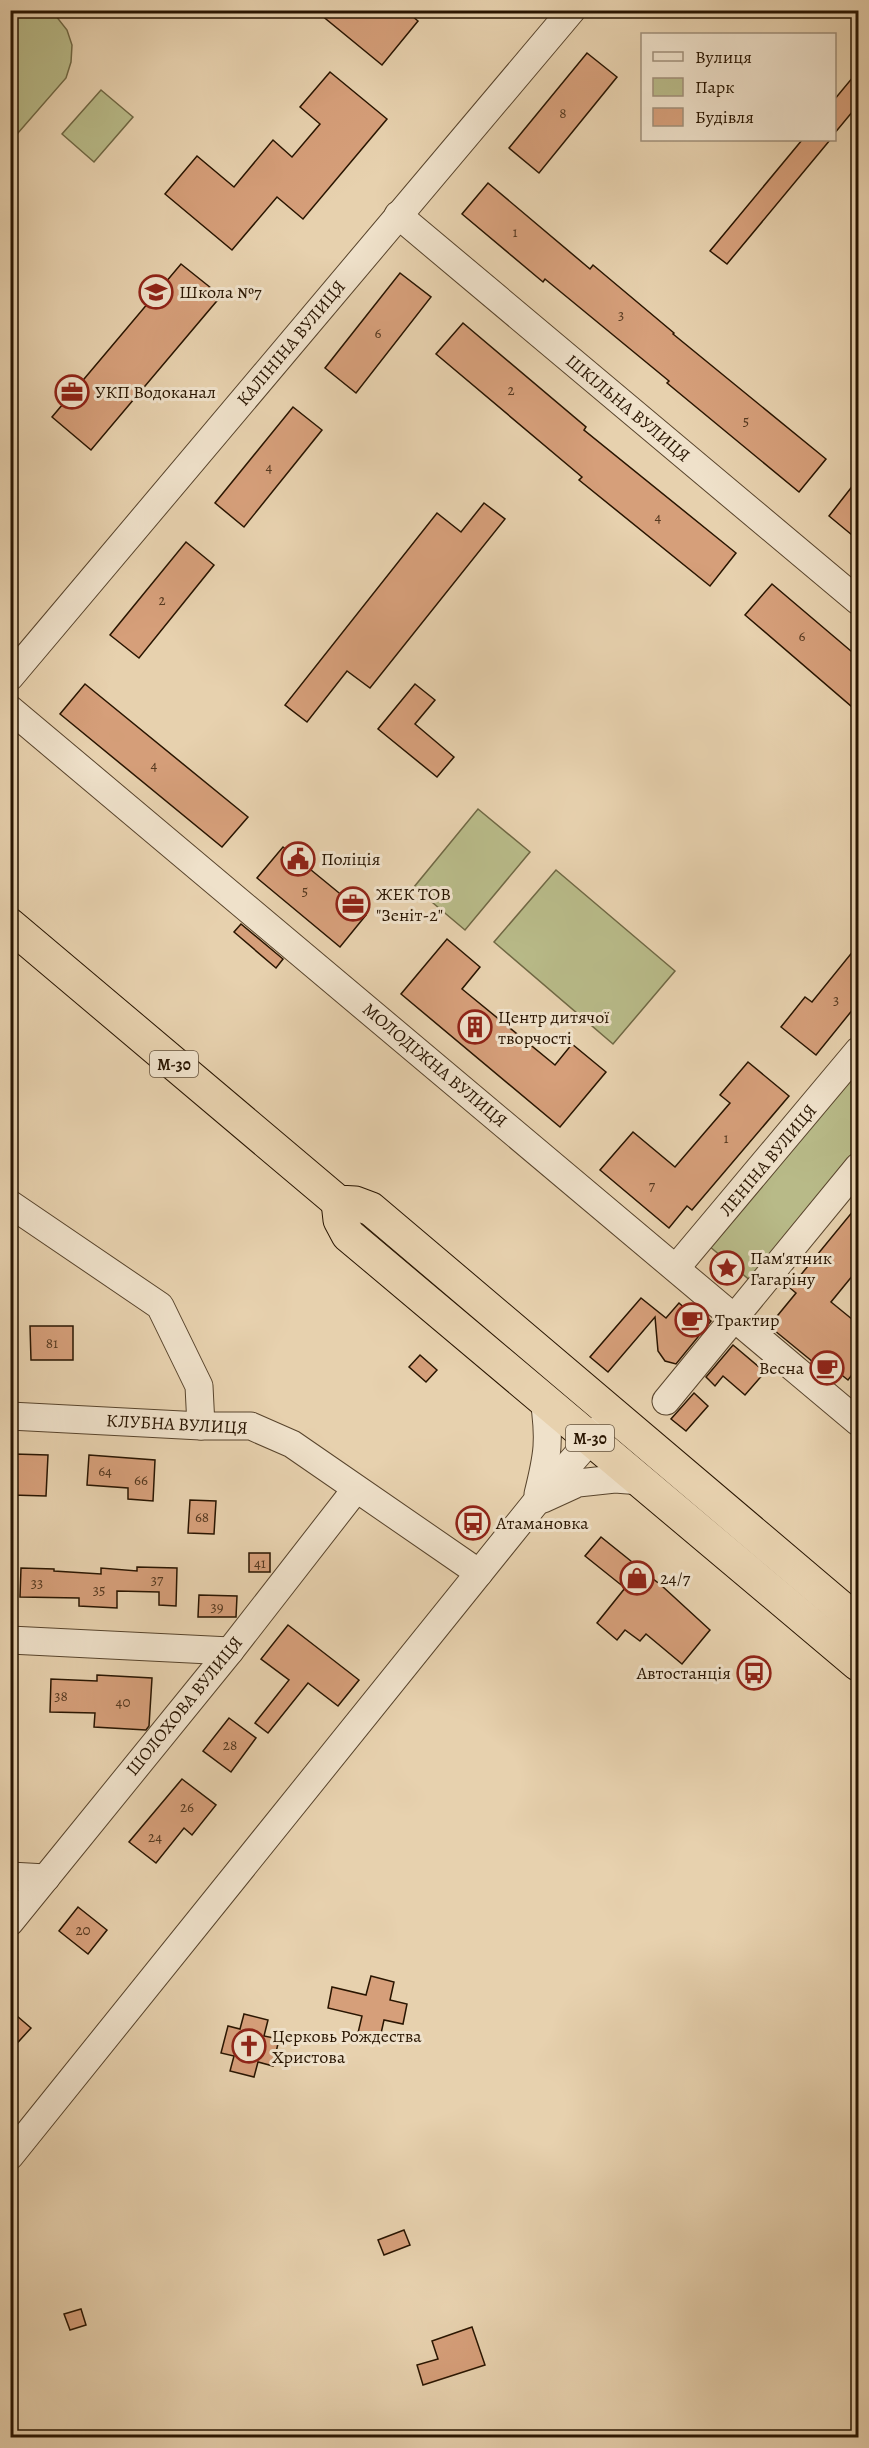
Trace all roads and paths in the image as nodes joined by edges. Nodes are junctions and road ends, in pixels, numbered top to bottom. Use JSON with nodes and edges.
{"nodes":[{"id":1,"x":572,"y":10,"type":"edge"},
{"id":2,"x":398,"y":215,"type":"junction"},
{"id":3,"x":858,"y":601,"type":"edge"},
{"id":4,"x":10,"y":677,"type":"edge"},
{"id":5,"x":10,"y":709,"type":"edge"},
{"id":6,"x":10,"y":926,"type":"edge"},
{"id":7,"x":858,"y":1051,"type":"edge"},
{"id":8,"x":858,"y":1167,"type":"edge"},
{"id":9,"x":338,"y":1202,"type":"junction"},
{"id":10,"x":10,"y":1204,"type":"edge"},
{"id":11,"x":676,"y":1268,"type":"junction"},
{"id":12,"x":735,"y":1318,"type":"junction"},
{"id":13,"x":572,"y":1379,"type":"junction"},
{"id":14,"x":666,"y":1401,"type":"dead end"},
{"id":15,"x":547,"y":1402,"type":"junction"},
{"id":16,"x":613,"y":1414,"type":"junction"},
{"id":17,"x":10,"y":1416,"type":"edge"},
{"id":18,"x":858,"y":1422,"type":"edge"},
{"id":19,"x":201,"y":1426,"type":"junction"},
{"id":20,"x":591,"y":1439,"type":"junction"},
{"id":21,"x":649,"y":1444,"type":"junction"},
{"id":22,"x":635,"y":1476,"type":"junction"},
{"id":23,"x":356,"y":1489,"type":"junction"},
{"id":24,"x":537,"y":1502,"type":"junction"},
{"id":25,"x":479,"y":1573,"type":"junction"},
{"id":26,"x":858,"y":1622,"type":"edge"},
{"id":27,"x":10,"y":1640,"type":"edge"},
{"id":28,"x":230,"y":1651,"type":"junction"},
{"id":29,"x":858,"y":1664,"type":"edge"},
{"id":30,"x":10,"y":1876,"type":"edge"},
{"id":31,"x":46,"y":1878,"type":"junction"},
{"id":32,"x":10,"y":1922,"type":"edge"},
{"id":33,"x":10,"y":2156,"type":"edge"}],
"edges":[{"from":1,"to":2,"type":"street","name":"КАЛІНІНА ВУЛИЦЯ"},
{"from":2,"to":3,"type":"street","name":"ШКІЛЬНА ВУЛИЦЯ"},
{"from":2,"to":4,"type":"street","name":"КАЛІНІНА ВУЛИЦЯ"},
{"from":5,"to":11,"type":"street","name":"МОЛОДІЖНА ВУЛИЦЯ"},
{"from":6,"to":9,"type":"highway","number":"М-30"},
{"from":7,"to":11,"type":"street","name":"ЛЕНІНА ВУЛИЦЯ"},
{"from":8,"to":12,"type":"street"},
{"from":9,"to":13,"type":"highway","number":"М-30"},
{"from":9,"to":15,"type":"highway","number":"М-30"},
{"from":10,"to":19,"type":"street"},
{"from":11,"to":12,"type":"street","name":"МОЛОДІЖНА ВУЛИЦЯ"},
{"from":12,"to":14,"type":"street"},
{"from":12,"to":18,"type":"street","name":"МОЛОДІЖНА ВУЛИЦЯ"},
{"from":13,"to":15,"type":"street"},
{"from":13,"to":16,"type":"highway","number":"М-30"},
{"from":15,"to":20,"type":"highway","number":"М-30"},
{"from":15,"to":24,"type":"street"},
{"from":16,"to":20,"type":"street"},
{"from":16,"to":21,"type":"highway","number":"М-30"},
{"from":17,"to":19,"type":"street","name":"КЛУБНА ВУЛИЦЯ"},
{"from":19,"to":23,"type":"street","name":"КЛУБНА ВУЛИЦЯ"},
{"from":20,"to":22,"type":"highway","number":"М-30"},
{"from":20,"to":24,"type":"street"},
{"from":21,"to":22,"type":"street"},
{"from":21,"to":26,"type":"highway","number":"М-30"},
{"from":22,"to":24,"type":"street"},
{"from":22,"to":29,"type":"highway","number":"М-30"},
{"from":23,"to":25,"type":"street","name":"КЛУБНА ВУЛИЦЯ"},
{"from":23,"to":28,"type":"street","name":"ШОЛОХОВА ВУЛИЦЯ"},
{"from":24,"to":25,"type":"street"},
{"from":25,"to":33,"type":"street"},
{"from":27,"to":28,"type":"street"},
{"from":28,"to":31,"type":"street","name":"ШОЛОХОВА ВУЛИЦЯ"},
{"from":30,"to":31,"type":"street"},
{"from":31,"to":32,"type":"street","name":"ШОЛОХОВА ВУЛИЦЯ"}]}
